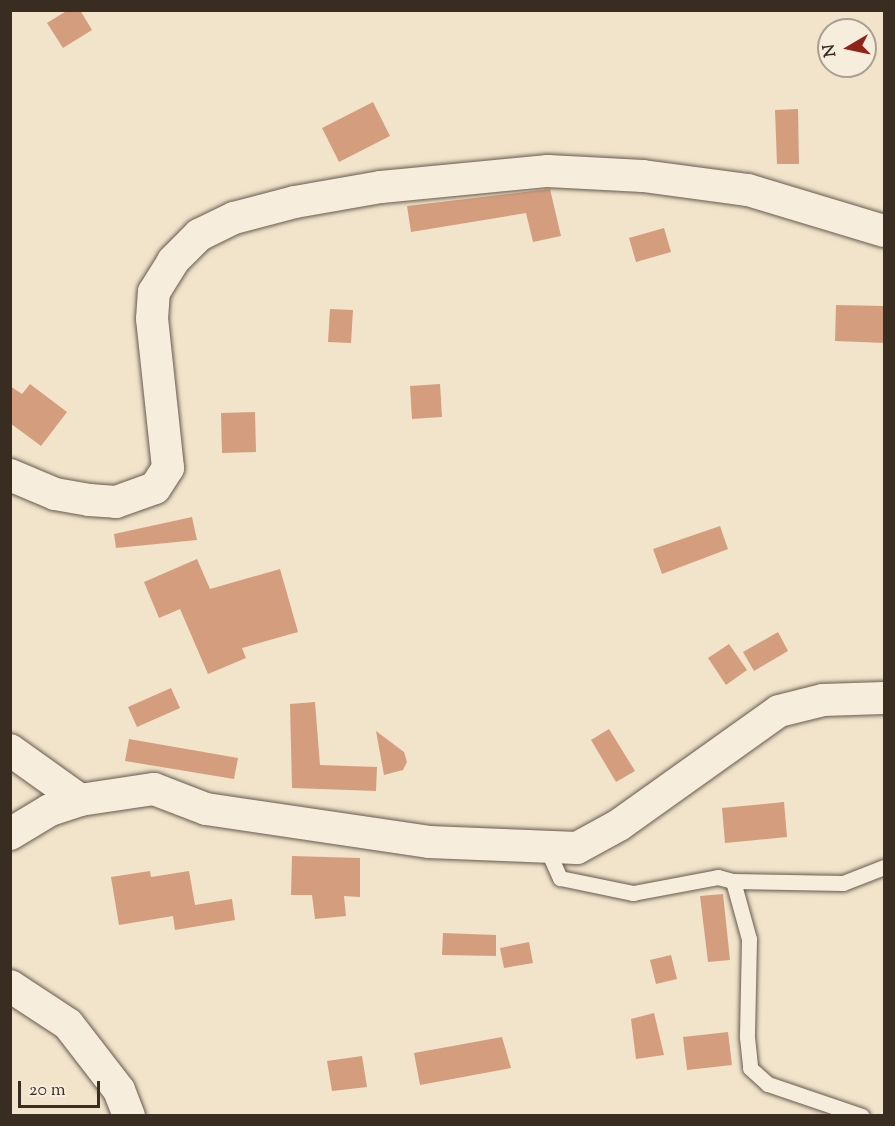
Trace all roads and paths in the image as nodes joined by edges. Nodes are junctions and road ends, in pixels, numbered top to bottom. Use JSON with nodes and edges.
{"nodes":[{"id":1,"x":885,"y":231,"type":"edge"},
{"id":2,"x":10,"y":475,"type":"edge"},
{"id":3,"x":885,"y":698,"type":"edge"},
{"id":4,"x":10,"y":750,"type":"edge"},
{"id":5,"x":80,"y":800,"type":"junction"},
{"id":6,"x":10,"y":834,"type":"edge"},
{"id":7,"x":548,"y":849,"type":"junction"},
{"id":8,"x":885,"y":867,"type":"edge"},
{"id":9,"x":733,"y":881,"type":"junction"},
{"id":10,"x":10,"y":986,"type":"edge"},
{"id":11,"x":129,"y":1116,"type":"edge"},
{"id":12,"x":862,"y":1116,"type":"edge"}],
"edges":[{"from":1,"to":2,"type":"street"},
{"from":3,"to":7,"type":"street"},
{"from":4,"to":5,"type":"street"},
{"from":5,"to":6,"type":"street"},
{"from":5,"to":7,"type":"street"},
{"from":7,"to":9,"type":"lane"},
{"from":8,"to":9,"type":"lane"},
{"from":9,"to":12,"type":"lane"},
{"from":10,"to":11,"type":"street"}]}
